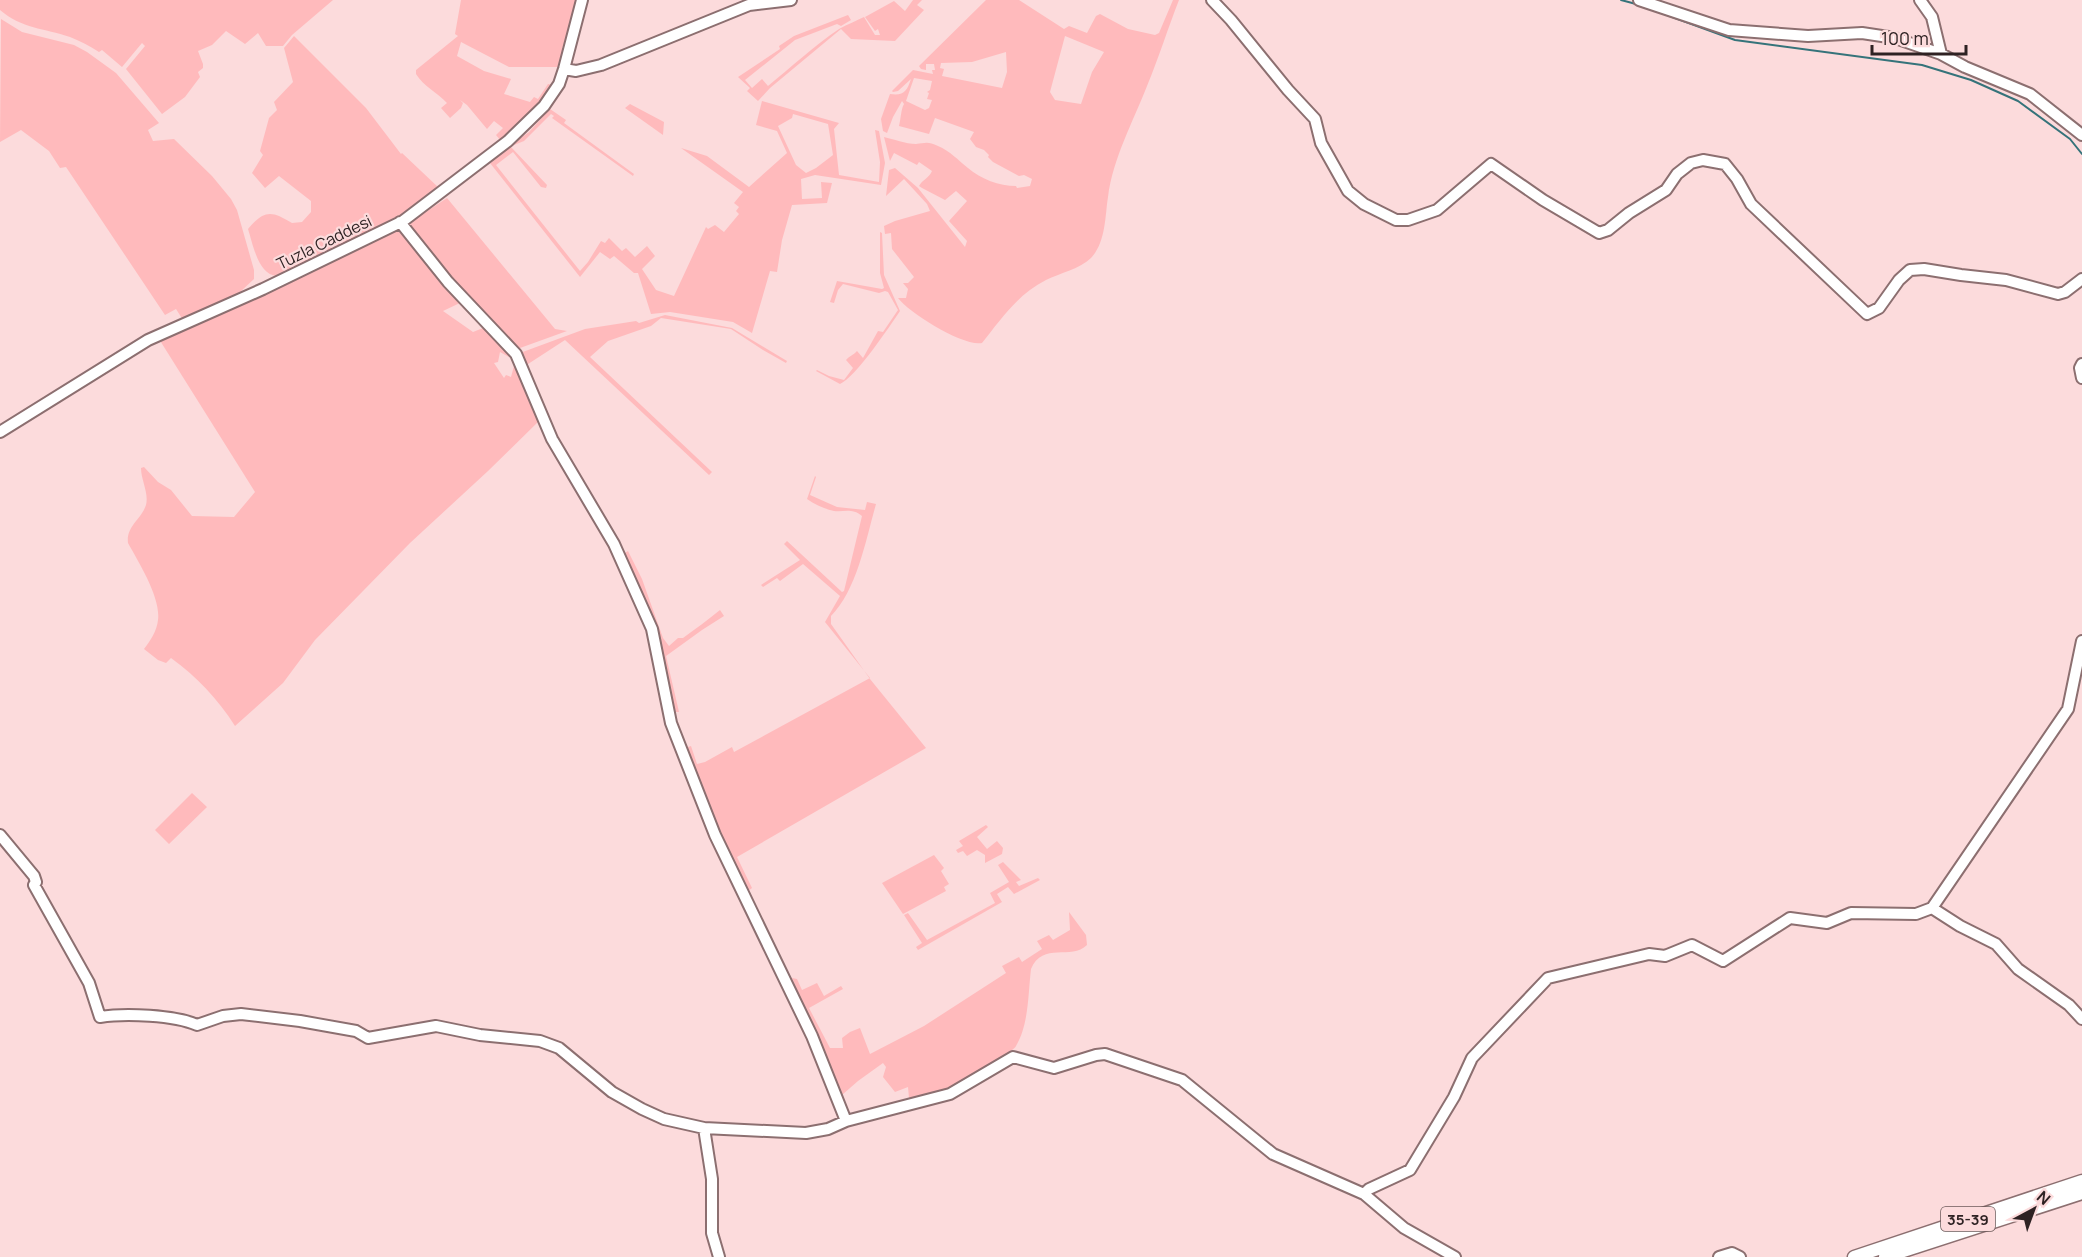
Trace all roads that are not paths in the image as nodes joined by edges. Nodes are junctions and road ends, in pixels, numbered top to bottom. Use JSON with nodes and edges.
{"nodes":[{"id":1,"x":582,"y":0,"type":"edge"},
{"id":2,"x":791,"y":0,"type":"edge"},
{"id":3,"x":1212,"y":0,"type":"edge"},
{"id":4,"x":1639,"y":0,"type":"edge"},
{"id":5,"x":1920,"y":0,"type":"edge"},
{"id":6,"x":1941,"y":54,"type":"junction"},
{"id":7,"x":564,"y":69,"type":"junction"},
{"id":8,"x":2082,"y":135,"type":"edge"},
{"id":9,"x":400,"y":222,"type":"junction"},
{"id":10,"x":2082,"y":279,"type":"edge"},
{"id":11,"x":2082,"y":364,"type":"edge"},
{"id":12,"x":2082,"y":378,"type":"edge"},
{"id":13,"x":0,"y":432,"type":"edge"},
{"id":14,"x":2082,"y":641,"type":"edge"},
{"id":15,"x":0,"y":835,"type":"edge"},
{"id":16,"x":1932,"y":909,"type":"junction"},
{"id":17,"x":2082,"y":1019,"type":"edge"},
{"id":18,"x":846,"y":1121,"type":"junction"},
{"id":19,"x":704,"y":1128,"type":"junction"},
{"id":20,"x":2082,"y":1181,"type":"edge"},
{"id":21,"x":2082,"y":1193,"type":"edge"},
{"id":22,"x":1364,"y":1194,"type":"junction"},
{"id":23,"x":718,"y":1257,"type":"edge"},
{"id":24,"x":1455,"y":1257,"type":"edge"},
{"id":25,"x":1719,"y":1257,"type":"edge"},
{"id":26,"x":1740,"y":1257,"type":"edge"},
{"id":27,"x":1854,"y":1257,"type":"edge"},
{"id":28,"x":1885,"y":1257,"type":"edge"}],
"edges":[{"from":1,"to":7,"type":"street","name":"Tuzla Caddesi"},
{"from":2,"to":7,"type":"street"},
{"from":3,"to":10,"type":"street"},
{"from":4,"to":6,"type":"street"},
{"from":5,"to":6,"type":"street"},
{"from":6,"to":8,"type":"street"},
{"from":7,"to":9,"type":"street","name":"Tuzla Caddesi"},
{"from":9,"to":13,"type":"street","name":"Tuzla Caddesi"},
{"from":9,"to":18,"type":"street"},
{"from":11,"to":12,"type":"street"},
{"from":14,"to":16,"type":"street"},
{"from":15,"to":19,"type":"street"},
{"from":16,"to":17,"type":"street"},
{"from":16,"to":22,"type":"street"},
{"from":18,"to":19,"type":"street"},
{"from":18,"to":22,"type":"street"},
{"from":19,"to":23,"type":"street"},
{"from":20,"to":27,"type":"main road","number":"35-39"},
{"from":21,"to":28,"type":"main road","number":"35-39"},
{"from":22,"to":24,"type":"street"},
{"from":25,"to":26,"type":"street"}]}
